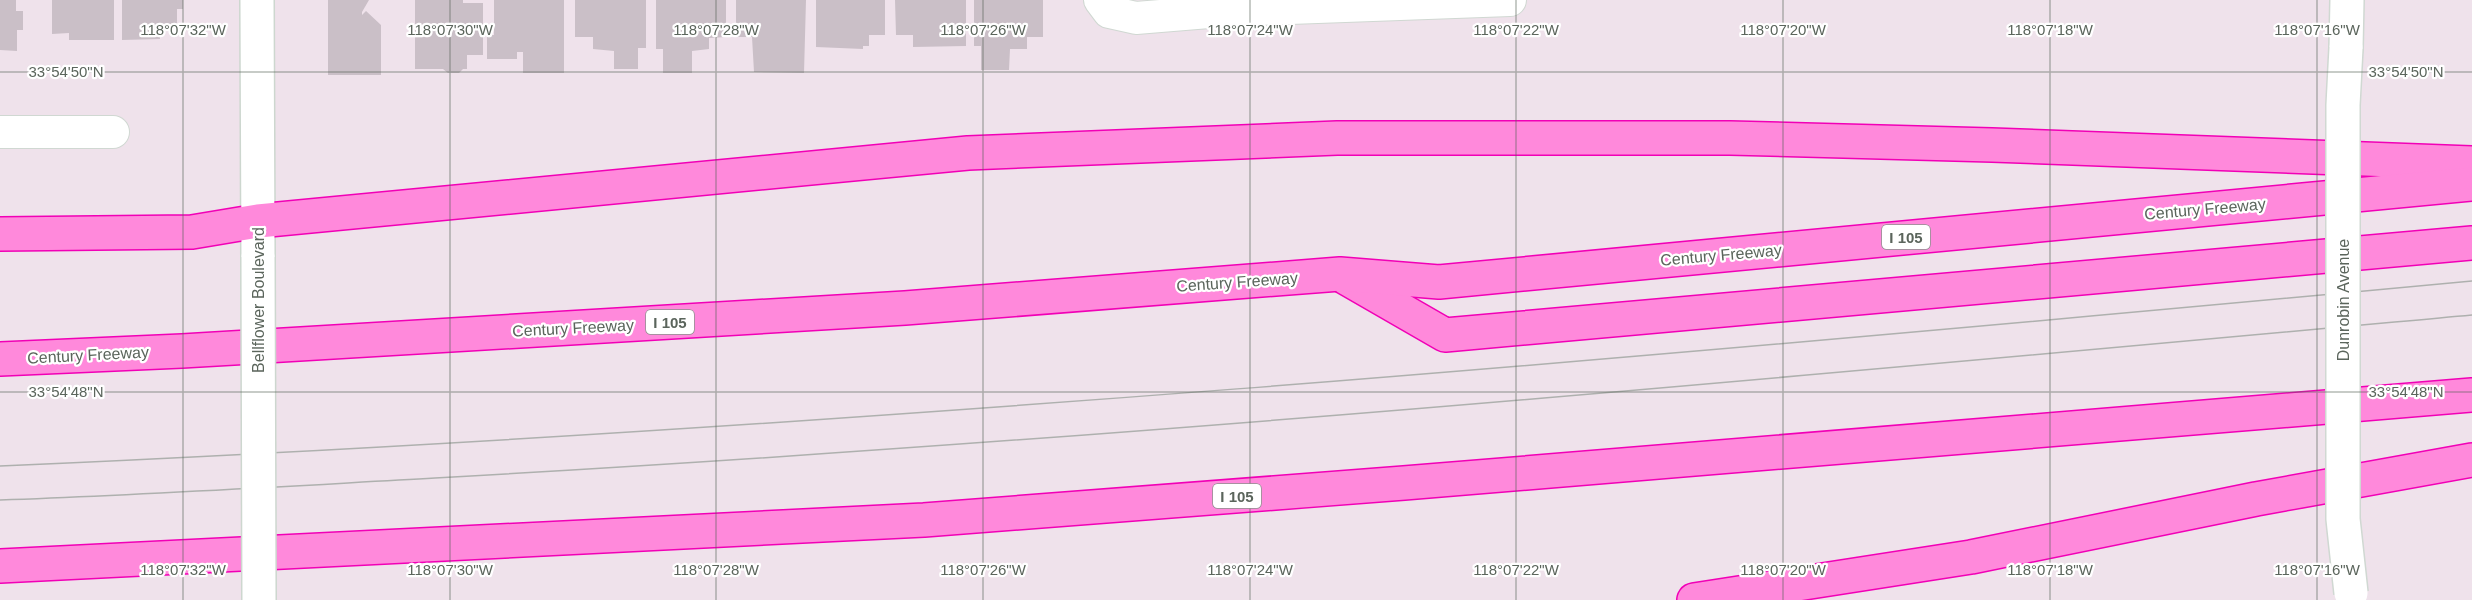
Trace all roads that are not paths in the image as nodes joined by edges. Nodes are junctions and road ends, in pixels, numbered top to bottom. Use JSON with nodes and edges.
{"nodes":[{"id":1,"x":256,"y":0,"type":"edge"},
{"id":2,"x":1510,"y":0,"type":"edge"},
{"id":3,"x":2347,"y":0,"type":"edge"},
{"id":4,"x":1105,"y":6,"type":"edge"},
{"id":5,"x":0,"y":132,"type":"edge"},
{"id":6,"x":112,"y":132,"type":"dead end"},
{"id":7,"x":2472,"y":163,"type":"edge"},
{"id":8,"x":2472,"y":184,"type":"edge"},
{"id":9,"x":258,"y":221,"type":"junction"},
{"id":10,"x":0,"y":234,"type":"edge"},
{"id":11,"x":2472,"y":243,"type":"edge"},
{"id":12,"x":1340,"y":274,"type":"junction"},
{"id":13,"x":0,"y":360,"type":"edge"},
{"id":14,"x":2472,"y":395,"type":"edge"},
{"id":15,"x":2472,"y":460,"type":"edge"},
{"id":16,"x":0,"y":566,"type":"edge"},
{"id":17,"x":2351,"y":597,"type":"edge"},
{"id":18,"x":259,"y":600,"type":"edge"},
{"id":19,"x":1694,"y":600,"type":"edge"}],
"edges":[{"from":1,"to":9,"type":"main road","name":"Bellflower Boulevard"},
{"from":2,"to":4,"type":"street"},
{"from":3,"to":17,"type":"main road","name":"Dunrobin Avenue","bridge":true},
{"from":5,"to":6,"type":"street"},
{"from":7,"to":9,"type":"highway"},
{"from":8,"to":12,"type":"highway","name":"Century Freeway","number":"I 105"},
{"from":9,"to":10,"type":"highway"},
{"from":9,"to":18,"type":"main road","name":"Bellflower Boulevard","bridge":true},
{"from":11,"to":12,"type":"highway"},
{"from":12,"to":13,"type":"highway","name":"Century Freeway","number":"I 105"},
{"from":14,"to":16,"type":"highway","number":"I 105"},
{"from":15,"to":19,"type":"highway"}]}
